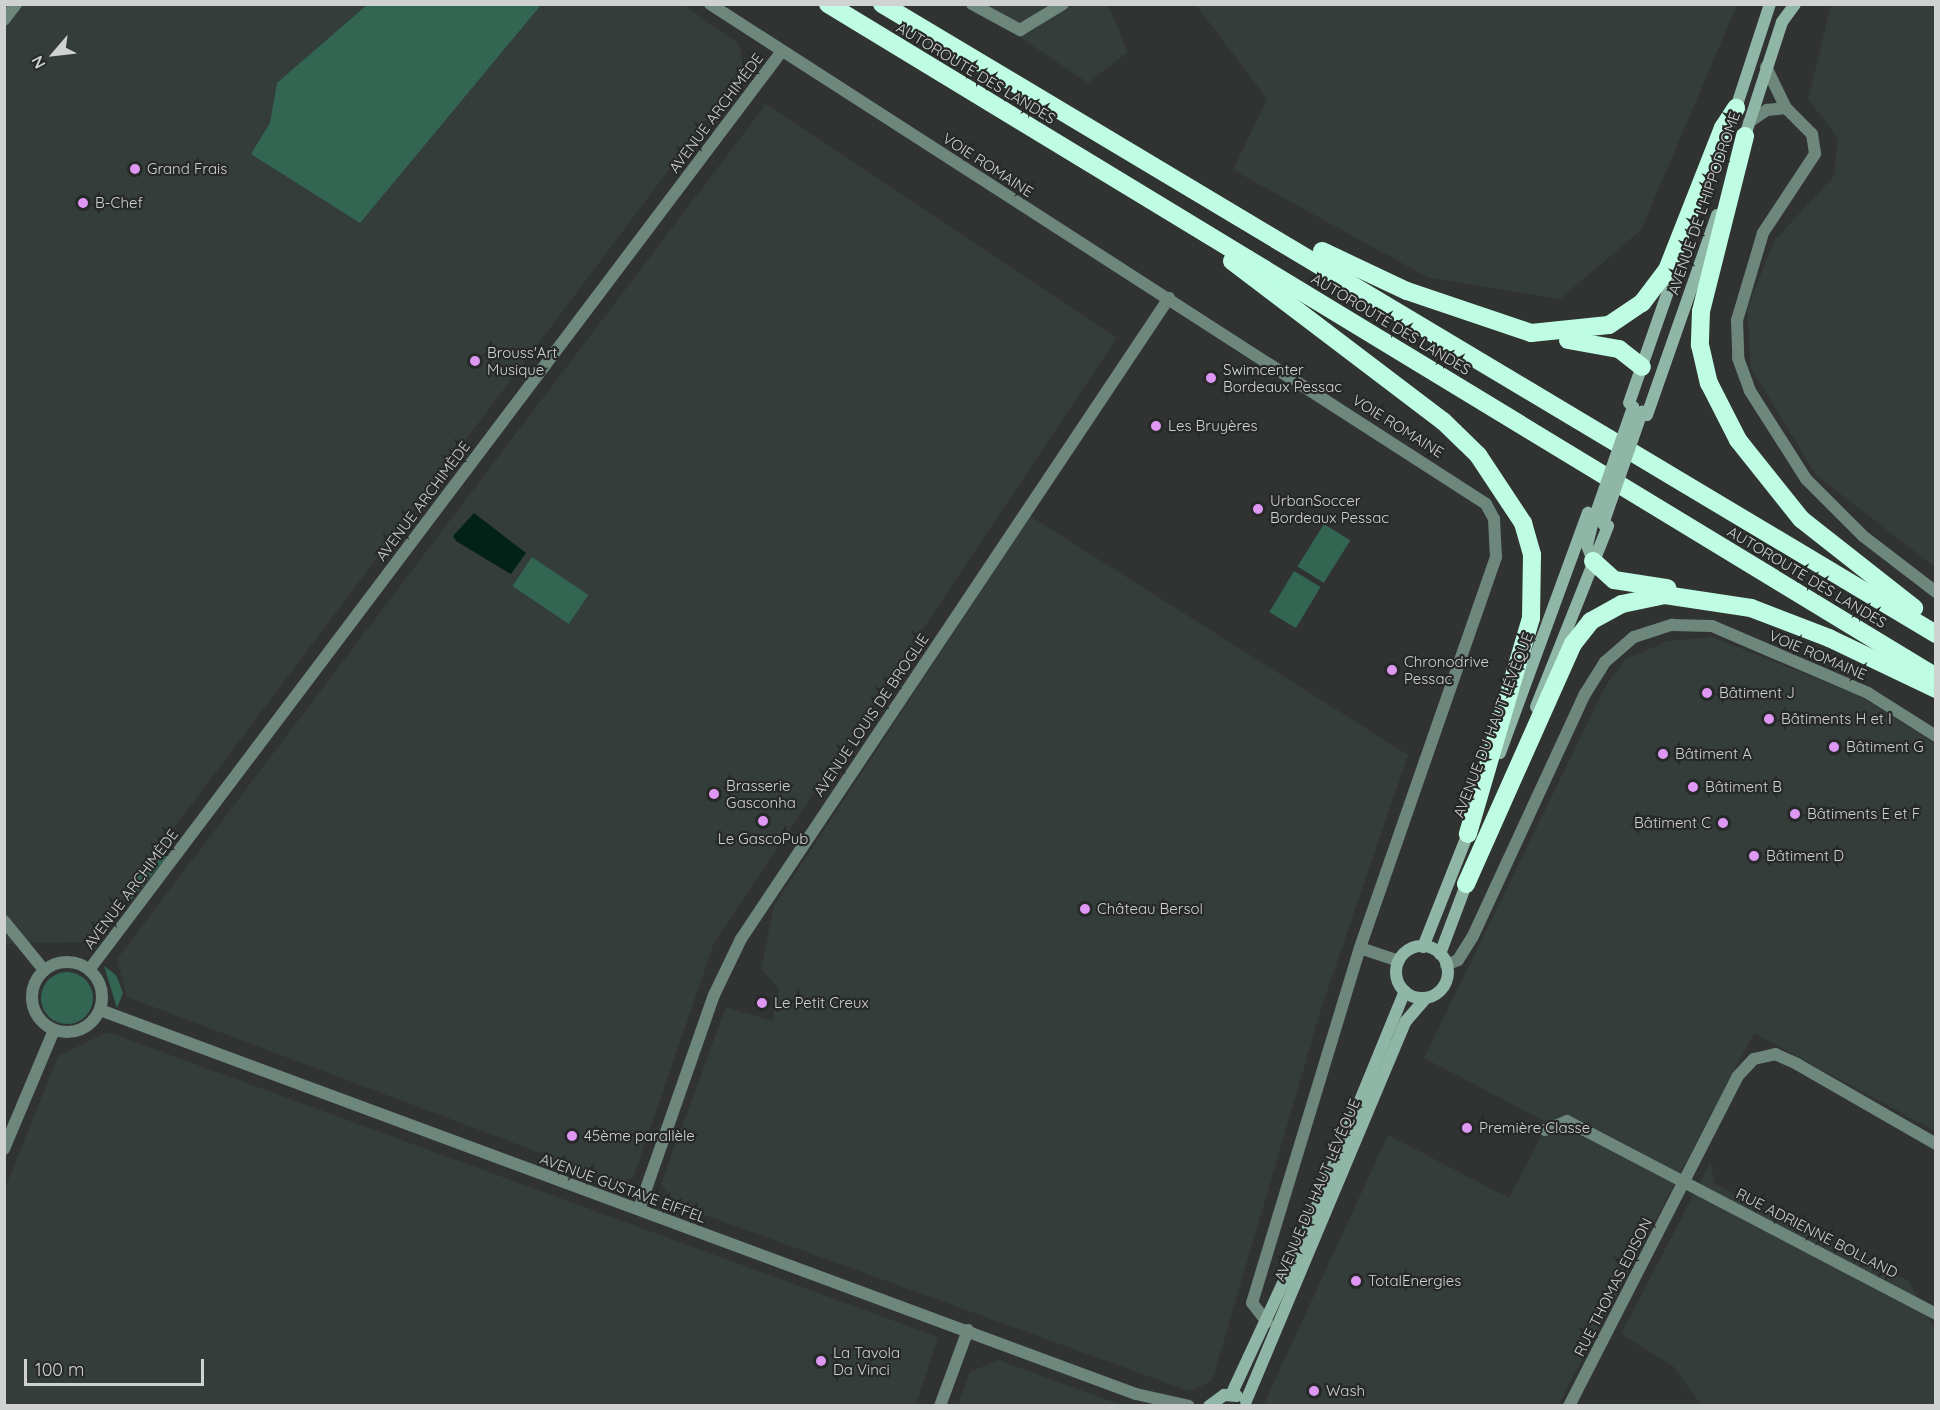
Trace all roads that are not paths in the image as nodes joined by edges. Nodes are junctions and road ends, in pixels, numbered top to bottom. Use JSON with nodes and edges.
{"nodes":[{"id":1,"x":16,"y":4,"type":"edge"},
{"id":2,"x":710,"y":4,"type":"edge"},
{"id":3,"x":828,"y":4,"type":"edge"},
{"id":4,"x":882,"y":4,"type":"edge"},
{"id":5,"x":972,"y":4,"type":"edge"},
{"id":6,"x":1063,"y":4,"type":"edge"},
{"id":7,"x":1770,"y":4,"type":"edge"},
{"id":8,"x":1795,"y":4,"type":"edge"},
{"id":9,"x":4,"y":20,"type":"edge"},
{"id":10,"x":782,"y":51,"type":"junction"},
{"id":11,"x":1766,"y":67,"type":"junction"},
{"id":12,"x":1736,"y":108,"type":"junction"},
{"id":13,"x":1786,"y":108,"type":"junction"},
{"id":14,"x":1747,"y":129,"type":"junction"},
{"id":15,"x":1141,"y":194,"type":"junction"},
{"id":16,"x":1226,"y":206,"type":"junction"},
{"id":17,"x":1169,"y":298,"type":"junction"},
{"id":18,"x":1532,"y":333,"type":"junction"},
{"id":19,"x":1641,"y":372,"type":"junction"},
{"id":20,"x":1638,"y":409,"type":"junction"},
{"id":21,"x":1598,"y":520,"type":"junction"},
{"id":22,"x":1596,"y":556,"type":"junction"},
{"id":23,"x":1935,"y":592,"type":"edge"},
{"id":24,"x":1742,"y":605,"type":"junction"},
{"id":25,"x":1935,"y":623,"type":"edge"},
{"id":26,"x":1935,"y":634,"type":"edge"},
{"id":27,"x":1935,"y":677,"type":"edge"},
{"id":28,"x":1935,"y":689,"type":"edge"},
{"id":29,"x":1935,"y":736,"type":"edge"},
{"id":30,"x":1468,"y":834,"type":"junction"},
{"id":31,"x":1466,"y":884,"type":"junction"},
{"id":32,"x":4,"y":921,"type":"edge"},
{"id":33,"x":1423,"y":947,"type":"junction"},
{"id":34,"x":1360,"y":948,"type":"junction"},
{"id":35,"x":1443,"y":959,"type":"junction"},
{"id":36,"x":1399,"y":961,"type":"junction"},
{"id":37,"x":44,"y":970,"type":"junction"},
{"id":38,"x":89,"y":970,"type":"junction"},
{"id":39,"x":1405,"y":991,"type":"junction"},
{"id":40,"x":1426,"y":998,"type":"junction"},
{"id":41,"x":100,"y":1010,"type":"junction"},
{"id":42,"x":54,"y":1030,"type":"junction"},
{"id":43,"x":1545,"y":1130,"type":"dead end"},
{"id":44,"x":1935,"y":1143,"type":"edge"},
{"id":45,"x":4,"y":1149,"type":"edge"},
{"id":46,"x":1684,"y":1182,"type":"junction"},
{"id":47,"x":639,"y":1209,"type":"junction"},
{"id":48,"x":1935,"y":1314,"type":"edge"},
{"id":49,"x":1267,"y":1322,"type":"junction"},
{"id":50,"x":968,"y":1330,"type":"junction"},
{"id":51,"x":1136,"y":1394,"type":"junction"},
{"id":52,"x":1231,"y":1395,"type":"junction"},
{"id":53,"x":1248,"y":1403,"type":"edge"},
{"id":54,"x":939,"y":1406,"type":"edge"},
{"id":55,"x":1154,"y":1406,"type":"edge"},
{"id":56,"x":1189,"y":1406,"type":"edge"},
{"id":57,"x":1209,"y":1406,"type":"edge"},
{"id":58,"x":1569,"y":1406,"type":"edge"}],
"edges":[{"from":1,"to":9,"type":"street"},
{"from":2,"to":10,"type":"street","name":"VOIE ROMAINE"},
{"from":3,"to":15,"type":"highway","name":"AUTOROUTE DES LANDES"},
{"from":4,"to":16,"type":"highway","name":"AUTOROUTE DES LANDES"},
{"from":5,"to":6,"type":"street"},
{"from":7,"to":12,"type":"main road","name":"AVENUE DE L'HIPPODROME"},
{"from":8,"to":11,"type":"main road","name":"AVENUE DE L'HIPPODROME"},
{"from":10,"to":17,"type":"street","name":"VOIE ROMAINE"},
{"from":10,"to":38,"type":"street","name":"AVENUE ARCHIMÈDE"},
{"from":11,"to":13,"type":"street"},
{"from":11,"to":14,"type":"main road","name":"AVENUE DE L'HIPPODROME"},
{"from":12,"to":18,"type":"highway"},
{"from":12,"to":19,"type":"main road","name":"AVENUE DE L'HIPPODROME"},
{"from":13,"to":14,"type":"street"},
{"from":13,"to":23,"type":"street"},
{"from":14,"to":20,"type":"main road","name":"AVENUE DE L'HIPPODROME"},
{"from":14,"to":25,"type":"highway"},
{"from":15,"to":27,"type":"highway","name":"AUTOROUTE DES LANDES"},
{"from":15,"to":30,"type":"highway"},
{"from":16,"to":18,"type":"highway"},
{"from":16,"to":26,"type":"highway","name":"AUTOROUTE DES LANDES"},
{"from":17,"to":34,"type":"street","name":"VOIE ROMAINE"},
{"from":17,"to":47,"type":"street","name":"AVENUE LOUIS DE BROGLIE"},
{"from":18,"to":19,"type":"highway"},
{"from":19,"to":20,"type":"main road","name":"AVENUE DE L'HIPPODROME"},
{"from":20,"to":21,"type":"main road"},
{"from":20,"to":21,"type":"main road"},
{"from":21,"to":22,"type":"main road"},
{"from":21,"to":30,"type":"main road","name":"AVENUE DU HAUT LÉVÈQUE"},
{"from":22,"to":24,"type":"highway"},
{"from":22,"to":31,"type":"main road"},
{"from":24,"to":28,"type":"highway"},
{"from":24,"to":31,"type":"highway"},
{"from":29,"to":35,"type":"street","name":"VOIE ROMAINE"},
{"from":30,"to":33,"type":"main road","name":"AVENUE DU HAUT LÉVÈQUE"},
{"from":31,"to":35,"type":"main road"},
{"from":32,"to":37,"type":"street"},
{"from":33,"to":35,"type":"main road"},
{"from":33,"to":36,"type":"main road"},
{"from":34,"to":36,"type":"street"},
{"from":34,"to":49,"type":"street","name":"VOIE ROMAINE"},
{"from":35,"to":40,"type":"main road"},
{"from":36,"to":39,"type":"main road"},
{"from":37,"to":38,"type":"street"},
{"from":37,"to":42,"type":"street"},
{"from":38,"to":41,"type":"street"},
{"from":39,"to":40,"type":"main road"},
{"from":39,"to":49,"type":"main road","name":"AVENUE DU HAUT LÉVÈQUE"},
{"from":40,"to":53,"type":"main road","name":"AVENUE DU HAUT LÉVÈQUE"},
{"from":41,"to":42,"type":"street"},
{"from":41,"to":47,"type":"street","name":"AVENUE GUSTAVE EIFFEL"},
{"from":42,"to":45,"type":"street"},
{"from":43,"to":46,"type":"street"},
{"from":44,"to":46,"type":"street","name":"RUE THOMAS EDISON"},
{"from":46,"to":48,"type":"street","name":"RUE ADRIENNE BOLLAND"},
{"from":46,"to":58,"type":"street","name":"RUE THOMAS EDISON"},
{"from":47,"to":50,"type":"street","name":"AVENUE GUSTAVE EIFFEL"},
{"from":49,"to":52,"type":"main road","name":"AVENUE DU HAUT LÉVÈQUE"},
{"from":50,"to":51,"type":"street","name":"AVENUE GUSTAVE EIFFEL"},
{"from":50,"to":54,"type":"street"},
{"from":51,"to":55,"type":"street","name":"AVENUE GUSTAVE EIFFEL"},
{"from":51,"to":56,"type":"street","name":"AVENUE GUSTAVE EIFFEL"},
{"from":52,"to":53,"type":"main road"},
{"from":52,"to":57,"type":"main road"}]}
